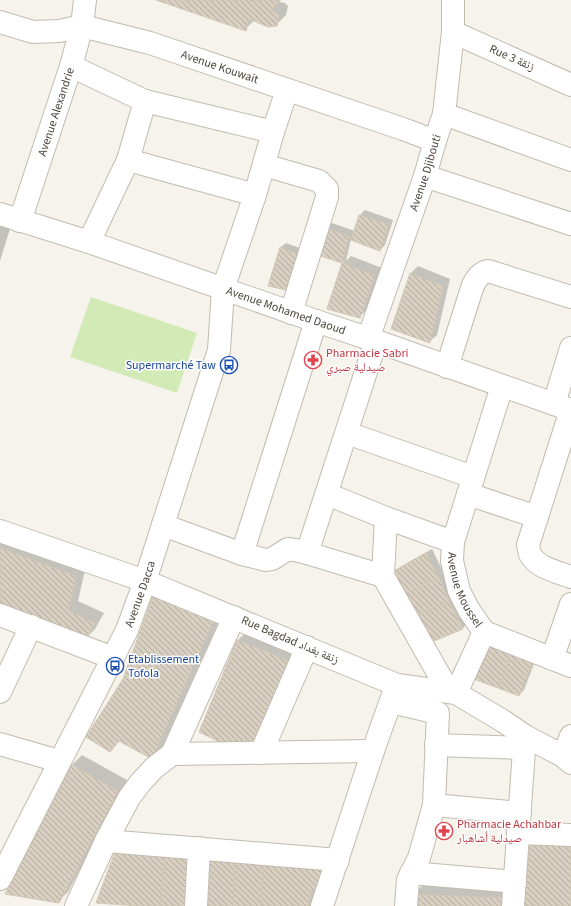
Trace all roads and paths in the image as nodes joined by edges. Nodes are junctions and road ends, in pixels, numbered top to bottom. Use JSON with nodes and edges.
{"nodes":[{"id":1,"x":85,"y":0,"type":"edge"},
{"id":2,"x":453,"y":0,"type":"edge"},
{"id":3,"x":0,"y":22,"type":"edge"},
{"id":4,"x":82,"y":26,"type":"junction"},
{"id":5,"x":453,"y":32,"type":"junction"},
{"id":6,"x":71,"y":66,"type":"junction"},
{"id":7,"x":571,"y":85,"type":"edge"},
{"id":8,"x":287,"y":90,"type":"junction"},
{"id":9,"x":146,"y":100,"type":"junction"},
{"id":10,"x":444,"y":114,"type":"junction"},
{"id":11,"x":273,"y":132,"type":"junction"},
{"id":12,"x":435,"y":142,"type":"junction"},
{"id":13,"x":128,"y":160,"type":"junction"},
{"id":14,"x":571,"y":160,"type":"edge"},
{"id":15,"x":264,"y":166,"type":"junction"},
{"id":16,"x":425,"y":176,"type":"junction"},
{"id":17,"x":255,"y":195,"type":"junction"},
{"id":18,"x":10,"y":218,"type":"edge"},
{"id":19,"x":571,"y":224,"type":"edge"},
{"id":20,"x":90,"y":242,"type":"junction"},
{"id":21,"x":223,"y":289,"type":"junction"},
{"id":22,"x":571,"y":297,"type":"edge"},
{"id":23,"x":291,"y":313,"type":"junction"},
{"id":24,"x":316,"y":321,"type":"junction"},
{"id":25,"x":372,"y":340,"type":"junction"},
{"id":26,"x":571,"y":348,"type":"edge"},
{"id":27,"x":447,"y":367,"type":"junction"},
{"id":28,"x":502,"y":386,"type":"junction"},
{"id":29,"x":565,"y":408,"type":"edge"},
{"id":30,"x":347,"y":433,"type":"junction"},
{"id":31,"x":470,"y":486,"type":"junction"},
{"id":32,"x":327,"y":494,"type":"junction"},
{"id":33,"x":537,"y":517,"type":"junction"},
{"id":34,"x":386,"y":518,"type":"junction"},
{"id":35,"x":163,"y":525,"type":"junction"},
{"id":36,"x":0,"y":531,"type":"edge"},
{"id":37,"x":453,"y":542,"type":"junction"},
{"id":38,"x":307,"y":553,"type":"junction"},
{"id":39,"x":242,"y":554,"type":"junction"},
{"id":40,"x":383,"y":576,"type":"junction"},
{"id":41,"x":571,"y":577,"type":"edge"},
{"id":42,"x":145,"y":581,"type":"junction"},
{"id":43,"x":571,"y":604,"type":"edge"},
{"id":44,"x":0,"y":614,"type":"edge"},
{"id":45,"x":234,"y":617,"type":"junction"},
{"id":46,"x":30,"y":626,"type":"junction"},
{"id":47,"x":484,"y":632,"type":"junction"},
{"id":48,"x":307,"y":647,"type":"junction"},
{"id":49,"x":113,"y":658,"type":"junction"},
{"id":50,"x":561,"y":662,"type":"edge"},
{"id":51,"x":0,"y":692,"type":"edge"},
{"id":52,"x":394,"y":693,"type":"junction"},
{"id":53,"x":452,"y":693,"type":"junction"},
{"id":54,"x":571,"y":736,"type":"edge"},
{"id":55,"x":525,"y":742,"type":"junction"},
{"id":56,"x":0,"y":744,"type":"edge"},
{"id":57,"x":436,"y":745,"type":"junction"},
{"id":58,"x":373,"y":751,"type":"junction"},
{"id":59,"x":261,"y":753,"type":"junction"},
{"id":60,"x":172,"y":754,"type":"junction"},
{"id":61,"x":567,"y":760,"type":"edge"},
{"id":62,"x":59,"y":761,"type":"junction"},
{"id":63,"x":434,"y":805,"type":"junction"},
{"id":64,"x":519,"y":823,"type":"junction"},
{"id":65,"x":571,"y":835,"type":"edge"},
{"id":66,"x":106,"y":841,"type":"junction"},
{"id":67,"x":199,"y":848,"type":"junction"},
{"id":68,"x":338,"y":860,"type":"junction"},
{"id":69,"x":411,"y":873,"type":"junction"},
{"id":70,"x":0,"y":879,"type":"edge"},
{"id":71,"x":515,"y":882,"type":"junction"},
{"id":72,"x":76,"y":906,"type":"edge"},
{"id":73,"x":196,"y":906,"type":"edge"},
{"id":74,"x":322,"y":906,"type":"edge"},
{"id":75,"x":406,"y":906,"type":"edge"},
{"id":76,"x":514,"y":906,"type":"edge"}],
"edges":[{"from":1,"to":4,"type":"street","name":"Avenue Alexandrie"},
{"from":2,"to":5,"type":"street","name":"Avenue Djibouti"},
{"from":3,"to":4,"type":"street","name":"Avenue Kouwait"},
{"from":4,"to":6,"type":"street","name":"Avenue Alexandrie"},
{"from":4,"to":8,"type":"street","name":"Avenue Kouwait"},
{"from":5,"to":7,"type":"street","name":"Rue 3 زنقة"},
{"from":5,"to":10,"type":"street","name":"Avenue Djibouti"},
{"from":6,"to":9,"type":"street"},
{"from":6,"to":18,"type":"street","name":"Avenue Alexandrie"},
{"from":8,"to":11,"type":"street","name":"Avenue Dacca"},
{"from":8,"to":12,"type":"street","name":"Avenue Kouwait"},
{"from":9,"to":11,"type":"street"},
{"from":9,"to":13,"type":"street"},
{"from":10,"to":12,"type":"street","name":"Avenue Djibouti"},
{"from":10,"to":14,"type":"street"},
{"from":11,"to":15,"type":"street","name":"Avenue Dacca"},
{"from":12,"to":16,"type":"street","name":"Avenue Djibouti"},
{"from":13,"to":17,"type":"street"},
{"from":13,"to":20,"type":"street"},
{"from":15,"to":17,"type":"street","name":"Avenue Dacca"},
{"from":15,"to":23,"type":"street"},
{"from":16,"to":19,"type":"street"},
{"from":16,"to":25,"type":"street","name":"Avenue Djibouti"},
{"from":17,"to":21,"type":"street","name":"Avenue Dacca"},
{"from":18,"to":20,"type":"street","name":"Avenue Mohamed Daoud"},
{"from":20,"to":21,"type":"street","name":"Avenue Mohamed Daoud"},
{"from":21,"to":23,"type":"street","name":"Avenue Mohamed Daoud"},
{"from":21,"to":35,"type":"street","name":"Avenue Dacca"},
{"from":22,"to":27,"type":"street"},
{"from":23,"to":24,"type":"street","name":"Avenue Mohamed Daoud"},
{"from":24,"to":25,"type":"street","name":"Avenue Mohamed Daoud"},
{"from":24,"to":39,"type":"street"},
{"from":25,"to":27,"type":"street","name":"Avenue Mohamed Daoud"},
{"from":25,"to":30,"type":"street","name":"Avenue Djibouti"},
{"from":26,"to":29,"type":"street"},
{"from":27,"to":28,"type":"street","name":"Avenue Mohamed Daoud"},
{"from":28,"to":29,"type":"street","name":"Avenue Mohamed Daoud"},
{"from":28,"to":31,"type":"street","name":"Avenue Moussel"},
{"from":29,"to":33,"type":"street"},
{"from":30,"to":31,"type":"street"},
{"from":30,"to":32,"type":"street","name":"Avenue Djibouti"},
{"from":31,"to":33,"type":"street"},
{"from":31,"to":37,"type":"street","name":"Avenue Moussel"},
{"from":32,"to":34,"type":"street"},
{"from":32,"to":38,"type":"street","name":"Avenue Djibouti"},
{"from":33,"to":41,"type":"street"},
{"from":34,"to":37,"type":"street"},
{"from":34,"to":40,"type":"street"},
{"from":35,"to":39,"type":"street"},
{"from":35,"to":42,"type":"street","name":"Avenue Dacca"},
{"from":36,"to":42,"type":"street","name":"Rue Bagdad زنقة بغداد"},
{"from":37,"to":47,"type":"street","name":"Avenue Moussel"},
{"from":38,"to":39,"type":"street"},
{"from":38,"to":40,"type":"street"},
{"from":40,"to":53,"type":"street"},
{"from":42,"to":45,"type":"street","name":"Rue Bagdad زنقة بغداد"},
{"from":42,"to":49,"type":"street","name":"Avenue Dacca"},
{"from":43,"to":50,"type":"street"},
{"from":44,"to":46,"type":"street"},
{"from":45,"to":48,"type":"street","name":"Rue Bagdad زنقة بغداد"},
{"from":45,"to":60,"type":"street"},
{"from":46,"to":49,"type":"street"},
{"from":46,"to":51,"type":"street"},
{"from":47,"to":50,"type":"street","name":"Avenue Moussel"},
{"from":47,"to":53,"type":"street"},
{"from":48,"to":52,"type":"street","name":"Rue Bagdad زنقة بغداد"},
{"from":48,"to":59,"type":"street"},
{"from":49,"to":62,"type":"street","name":"Avenue Dacca"},
{"from":52,"to":53,"type":"street","name":"Rue Bagdad زنقة بغداد"},
{"from":52,"to":57,"type":"street"},
{"from":52,"to":58,"type":"street"},
{"from":53,"to":55,"type":"street","name":"Rue Bagdad زنقة بغداد"},
{"from":54,"to":61,"type":"street"},
{"from":55,"to":57,"type":"street"},
{"from":55,"to":61,"type":"street","name":"Rue Bagdad زنقة بغداد"},
{"from":55,"to":64,"type":"street"},
{"from":56,"to":62,"type":"street"},
{"from":57,"to":63,"type":"street"},
{"from":58,"to":59,"type":"street"},
{"from":58,"to":68,"type":"street"},
{"from":59,"to":60,"type":"street"},
{"from":60,"to":66,"type":"street"},
{"from":62,"to":70,"type":"street","name":"Avenue Dacca"},
{"from":63,"to":64,"type":"street"},
{"from":63,"to":69,"type":"street"},
{"from":64,"to":65,"type":"street"},
{"from":64,"to":71,"type":"street"},
{"from":66,"to":67,"type":"street"},
{"from":66,"to":72,"type":"street"},
{"from":67,"to":68,"type":"street"},
{"from":67,"to":73,"type":"street"},
{"from":68,"to":74,"type":"street"},
{"from":69,"to":71,"type":"street"},
{"from":69,"to":75,"type":"street"},
{"from":71,"to":76,"type":"street"}]}
